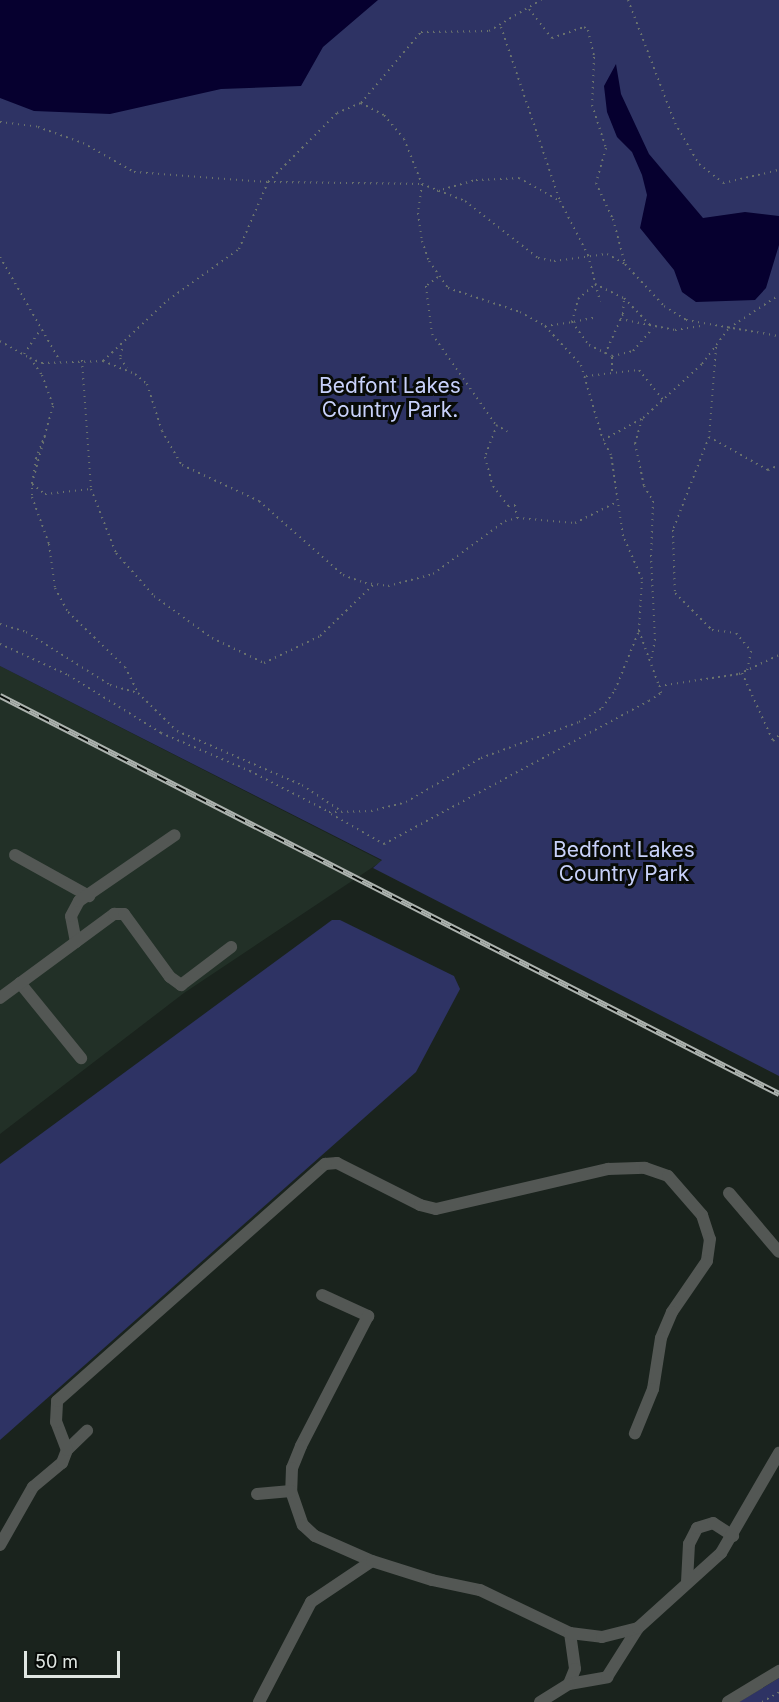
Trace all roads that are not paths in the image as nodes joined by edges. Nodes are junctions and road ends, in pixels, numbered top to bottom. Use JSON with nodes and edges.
{"nodes":[{"id":1,"x":175,"y":835,"type":"dead end"},
{"id":2,"x":15,"y":855,"type":"dead end"},
{"id":3,"x":89,"y":896,"type":"junction"},
{"id":4,"x":76,"y":942,"type":"junction"},
{"id":5,"x":231,"y":947,"type":"dead end"},
{"id":6,"x":20,"y":983,"type":"junction"},
{"id":7,"x":0,"y":998,"type":"edge"},
{"id":8,"x":81,"y":1058,"type":"dead end"},
{"id":9,"x":729,"y":1193,"type":"dead end"},
{"id":10,"x":779,"y":1252,"type":"edge"},
{"id":11,"x":322,"y":1294,"type":"dead end"},
{"id":12,"x":87,"y":1431,"type":"dead end"},
{"id":13,"x":635,"y":1433,"type":"dead end"},
{"id":14,"x":67,"y":1450,"type":"junction"},
{"id":15,"x":779,"y":1453,"type":"edge"},
{"id":16,"x":291,"y":1491,"type":"junction"},
{"id":17,"x":257,"y":1494,"type":"dead end"},
{"id":18,"x":733,"y":1536,"type":"junction"},
{"id":19,"x":0,"y":1545,"type":"edge"},
{"id":20,"x":372,"y":1561,"type":"junction"},
{"id":21,"x":687,"y":1582,"type":"junction"},
{"id":22,"x":638,"y":1628,"type":"junction"},
{"id":23,"x":570,"y":1633,"type":"junction"},
{"id":24,"x":779,"y":1671,"type":"edge"},
{"id":25,"x":569,"y":1684,"type":"junction"},
{"id":26,"x":259,"y":1702,"type":"edge"},
{"id":27,"x":540,"y":1702,"type":"edge"},
{"id":28,"x":728,"y":1702,"type":"edge"}],
"edges":[{"from":1,"to":3,"type":"street"},
{"from":2,"to":3,"type":"street"},
{"from":3,"to":4,"type":"street"},
{"from":4,"to":5,"type":"street"},
{"from":4,"to":6,"type":"street"},
{"from":6,"to":7,"type":"street"},
{"from":6,"to":8,"type":"street"},
{"from":9,"to":10,"type":"street"},
{"from":11,"to":16,"type":"street"},
{"from":12,"to":14,"type":"street"},
{"from":13,"to":14,"type":"street"},
{"from":14,"to":19,"type":"street"},
{"from":15,"to":18,"type":"street"},
{"from":16,"to":17,"type":"street"},
{"from":16,"to":20,"type":"street"},
{"from":18,"to":21,"type":"street"},
{"from":18,"to":21,"type":"street"},
{"from":20,"to":23,"type":"street"},
{"from":20,"to":26,"type":"street"},
{"from":21,"to":22,"type":"street"},
{"from":22,"to":23,"type":"street"},
{"from":22,"to":25,"type":"street"},
{"from":23,"to":25,"type":"street"},
{"from":24,"to":28,"type":"street"},
{"from":25,"to":27,"type":"street"}]}
